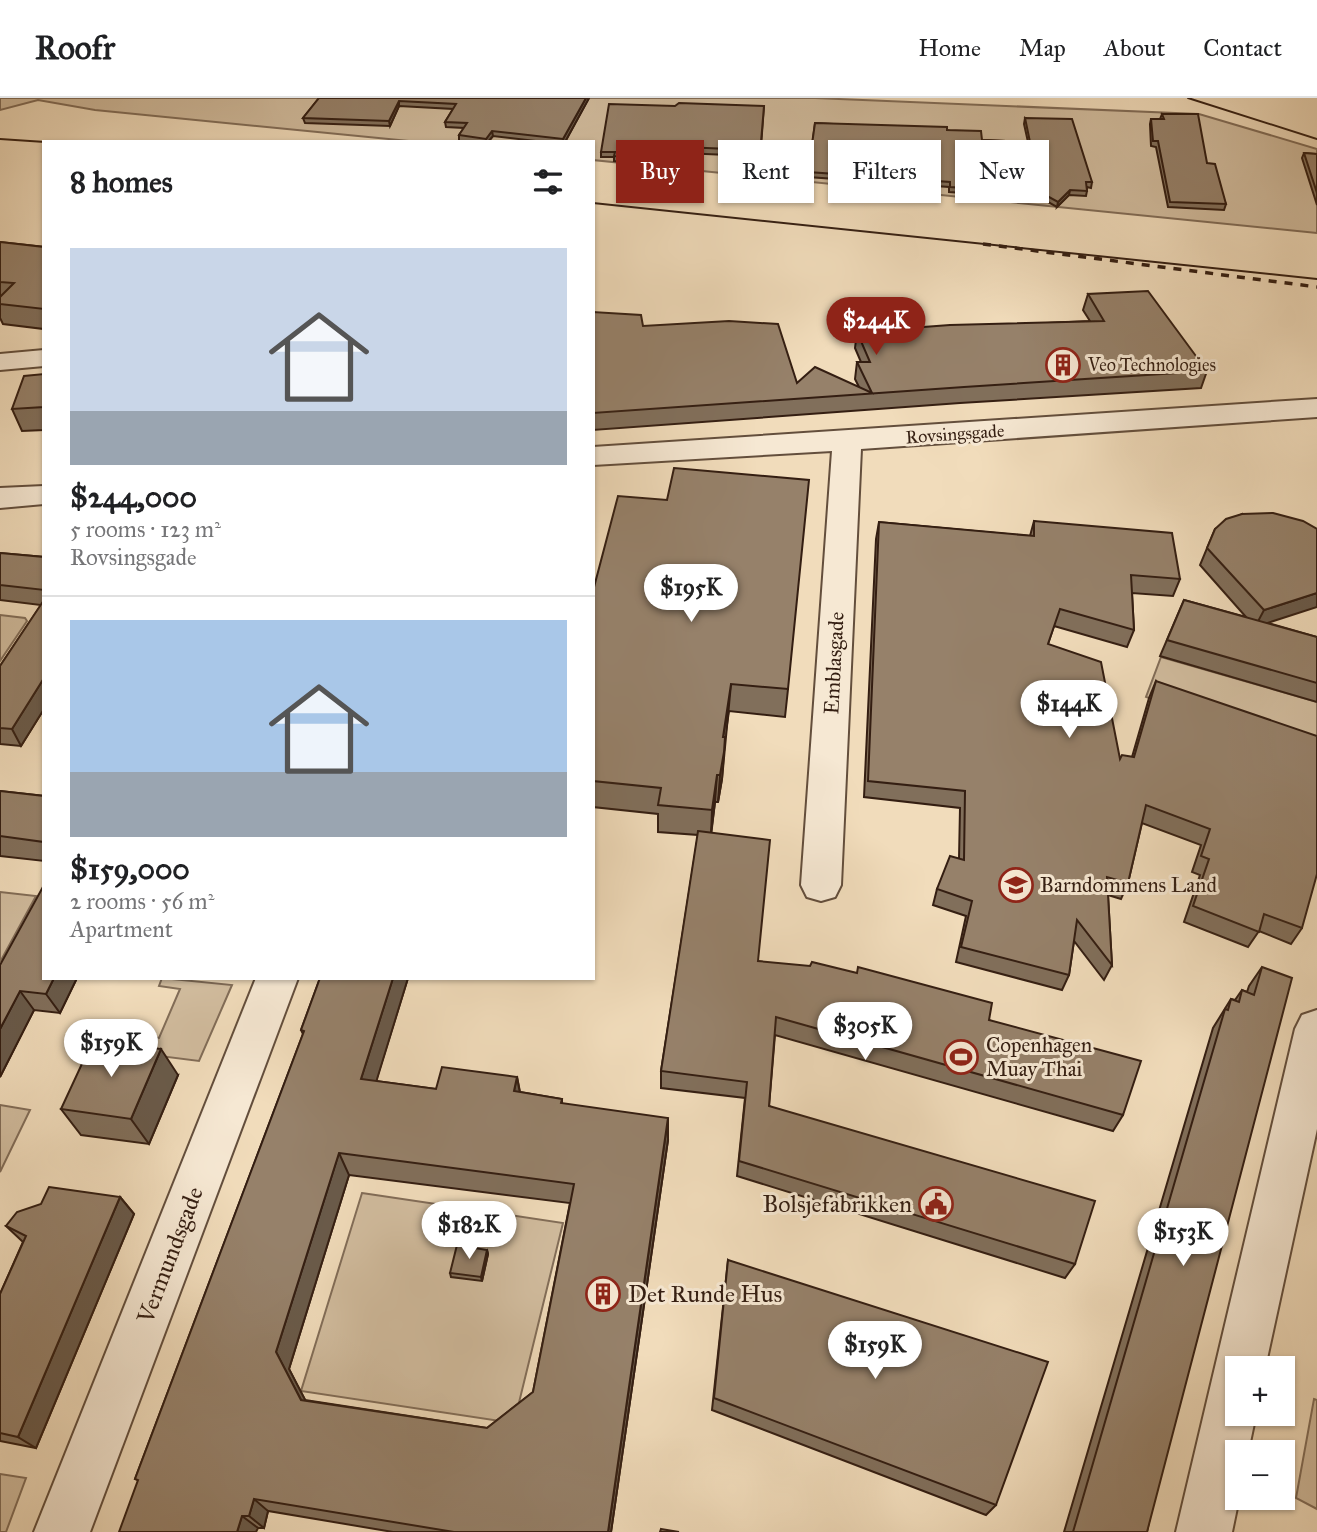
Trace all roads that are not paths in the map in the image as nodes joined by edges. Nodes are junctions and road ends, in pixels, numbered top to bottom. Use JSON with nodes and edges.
{"nodes":[{"id":1,"x":42,"y":358,"type":"edge"},
{"id":2,"x":0,"y":362,"type":"edge"},
{"id":3,"x":1317,"y":408,"type":"edge"},
{"id":4,"x":846,"y":442,"type":"junction"},
{"id":5,"x":595,"y":456,"type":"edge"},
{"id":6,"x":42,"y":495,"type":"edge"},
{"id":7,"x":0,"y":498,"type":"edge"},
{"id":8,"x":821,"y":885,"type":"dead end"},
{"id":9,"x":276,"y":980,"type":"edge"},
{"id":10,"x":1317,"y":1028,"type":"edge"},
{"id":11,"x":1242,"y":1356,"type":"edge"},
{"id":12,"x":1227,"y":1426,"type":"edge"},
{"id":13,"x":62,"y":1532,"type":"edge"},
{"id":14,"x":1204,"y":1532,"type":"edge"}],
"edges":[{"from":1,"to":2,"type":"street"},
{"from":3,"to":4,"type":"street","name":"Rovsingsgade"},
{"from":4,"to":5,"type":"street","name":"Rovsingsgade"},
{"from":4,"to":8,"type":"street","name":"Emblasgade"},
{"from":6,"to":7,"type":"street"},
{"from":9,"to":13,"type":"street","name":"Vermundsgade"},
{"from":10,"to":11,"type":"street"},
{"from":12,"to":14,"type":"street"}]}
